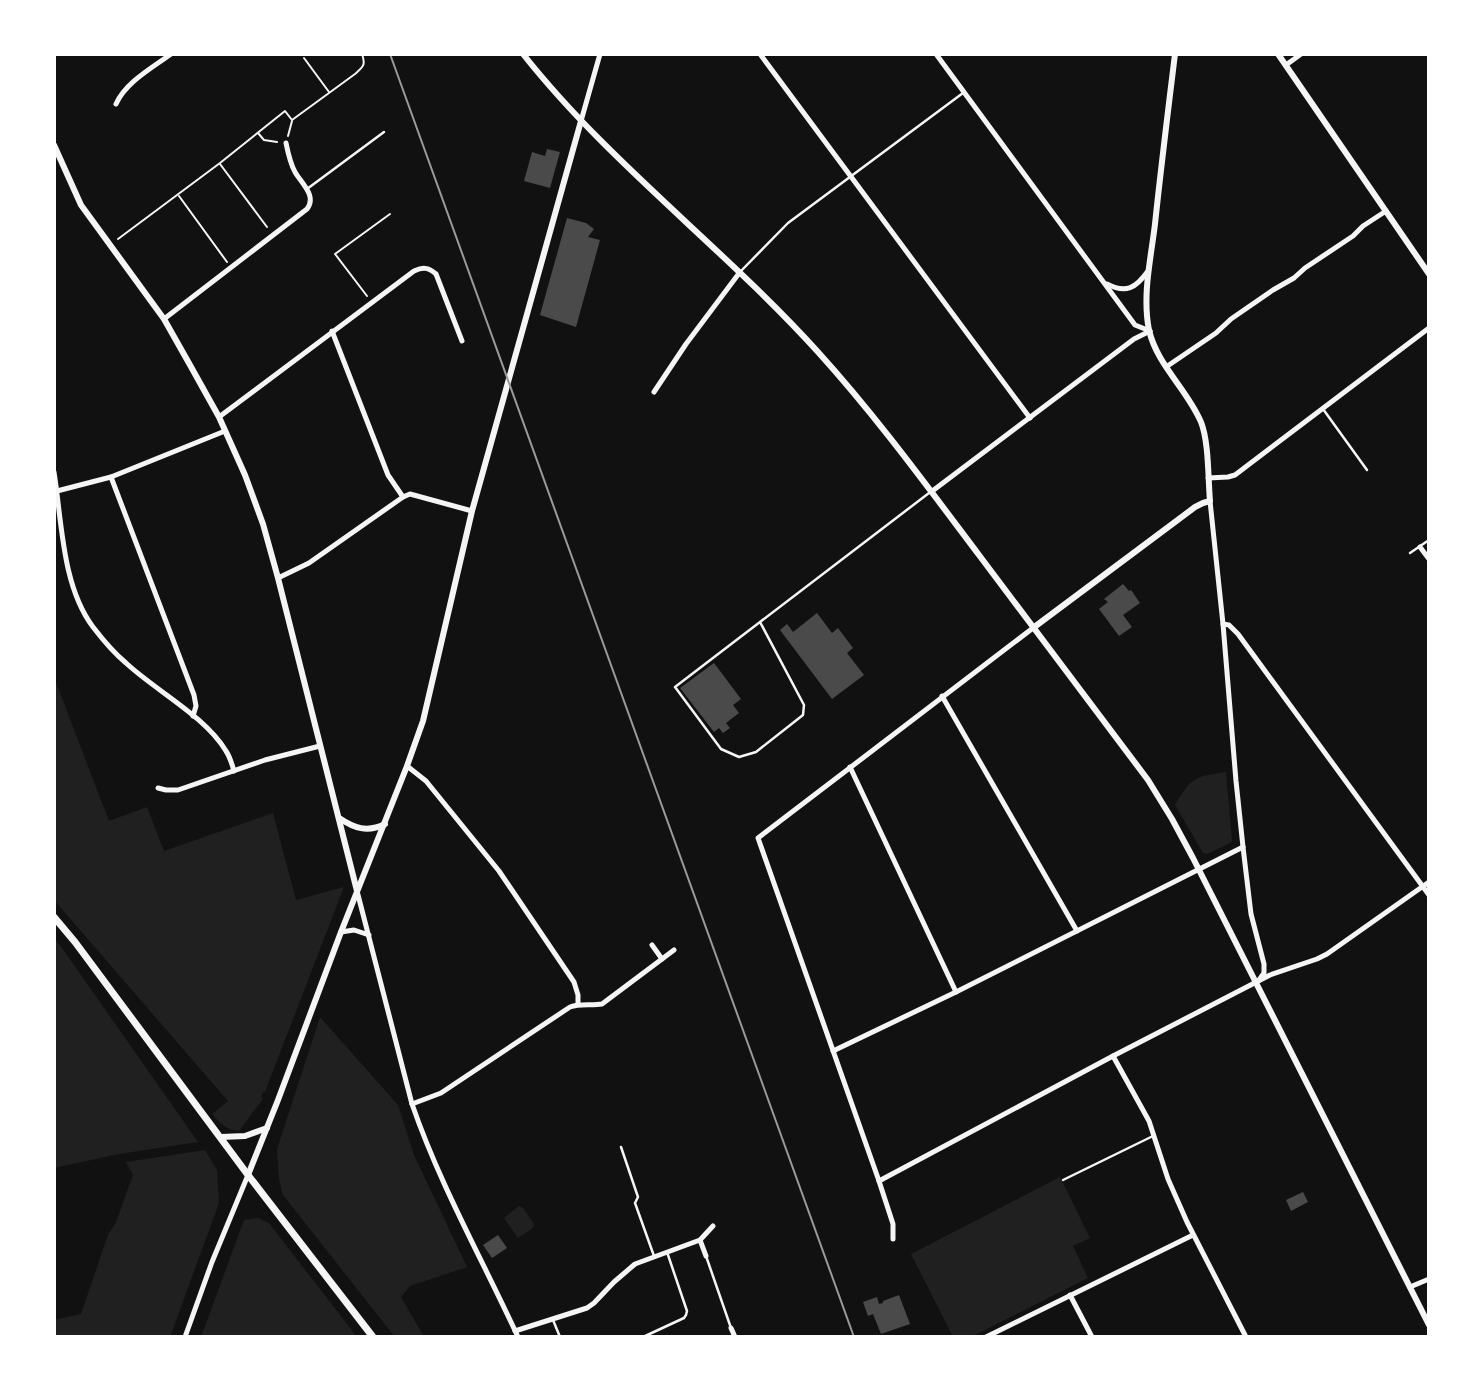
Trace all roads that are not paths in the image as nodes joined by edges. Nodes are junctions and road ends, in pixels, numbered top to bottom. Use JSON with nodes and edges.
{"nodes":[{"id":1,"x":171,"y":54,"type":"edge"},
{"id":2,"x":523,"y":54,"type":"edge"},
{"id":3,"x":600,"y":54,"type":"edge"},
{"id":4,"x":760,"y":54,"type":"edge"},
{"id":5,"x":936,"y":54,"type":"edge"},
{"id":6,"x":1175,"y":54,"type":"edge"},
{"id":7,"x":1278,"y":54,"type":"edge"},
{"id":8,"x":1301,"y":54,"type":"edge"},
{"id":9,"x":1286,"y":65,"type":"junction"},
{"id":10,"x":963,"y":93,"type":"junction"},
{"id":11,"x":116,"y":104,"type":"dead end"},
{"id":12,"x":581,"y":121,"type":"junction"},
{"id":13,"x":384,"y":132,"type":"dead end"},
{"id":14,"x":286,"y":143,"type":"road end"},
{"id":15,"x":54,"y":145,"type":"edge"},
{"id":16,"x":851,"y":176,"type":"junction"},
{"id":17,"x":307,"y":189,"type":"junction"},
{"id":18,"x":1386,"y":211,"type":"junction"},
{"id":19,"x":1149,"y":270,"type":"junction"},
{"id":20,"x":740,"y":272,"type":"junction"},
{"id":21,"x":1429,"y":274,"type":"edge"},
{"id":22,"x":1104,"y":283,"type":"junction"},
{"id":23,"x":164,"y":319,"type":"junction"},
{"id":24,"x":1429,"y":328,"type":"edge"},
{"id":25,"x":332,"y":331,"type":"junction"},
{"id":26,"x":1150,"y":331,"type":"junction"},
{"id":27,"x":462,"y":341,"type":"dead end"},
{"id":28,"x":1166,"y":368,"type":"junction"},
{"id":29,"x":654,"y":392,"type":"dead end"},
{"id":30,"x":1323,"y":409,"type":"junction"},
{"id":31,"x":219,"y":417,"type":"junction"},
{"id":32,"x":1030,"y":418,"type":"junction"},
{"id":33,"x":225,"y":431,"type":"junction"},
{"id":34,"x":1367,"y":470,"type":"dead end"},
{"id":35,"x":54,"y":472,"type":"edge"},
{"id":36,"x":111,"y":477,"type":"junction"},
{"id":37,"x":1208,"y":478,"type":"junction"},
{"id":38,"x":57,"y":491,"type":"junction"},
{"id":39,"x":931,"y":492,"type":"junction"},
{"id":40,"x":403,"y":497,"type":"junction"},
{"id":41,"x":1210,"y":502,"type":"junction"},
{"id":42,"x":472,"y":511,"type":"junction"},
{"id":43,"x":1429,"y":540,"type":"edge"},
{"id":44,"x":1420,"y":547,"type":"junction"},
{"id":45,"x":1410,"y":553,"type":"dead end"},
{"id":46,"x":1429,"y":559,"type":"edge"},
{"id":47,"x":278,"y":578,"type":"junction"},
{"id":48,"x":760,"y":622,"type":"junction"},
{"id":49,"x":1223,"y":624,"type":"junction"},
{"id":50,"x":1033,"y":628,"type":"junction"},
{"id":51,"x":942,"y":696,"type":"junction"},
{"id":52,"x":193,"y":716,"type":"junction"},
{"id":53,"x":320,"y":746,"type":"junction"},
{"id":54,"x":407,"y":766,"type":"junction"},
{"id":55,"x":850,"y":766,"type":"junction"},
{"id":56,"x":234,"y":771,"type":"junction"},
{"id":57,"x":158,"y":788,"type":"dead end"},
{"id":58,"x":339,"y":818,"type":"junction"},
{"id":59,"x":384,"y":824,"type":"junction"},
{"id":60,"x":1243,"y":847,"type":"junction"},
{"id":61,"x":1198,"y":869,"type":"junction"},
{"id":62,"x":1429,"y":882,"type":"edge"},
{"id":63,"x":1422,"y":887,"type":"junction"},
{"id":64,"x":357,"y":891,"type":"junction"},
{"id":65,"x":1429,"y":895,"type":"edge"},
{"id":66,"x":54,"y":917,"type":"edge"},
{"id":67,"x":1077,"y":930,"type":"junction"},
{"id":68,"x":341,"y":932,"type":"junction"},
{"id":69,"x":369,"y":935,"type":"junction"},
{"id":70,"x":652,"y":945,"type":"dead end"},
{"id":71,"x":674,"y":950,"type":"dead end"},
{"id":72,"x":662,"y":958,"type":"junction"},
{"id":73,"x":1257,"y":983,"type":"junction"},
{"id":74,"x":956,"y":992,"type":"junction"},
{"id":75,"x":578,"y":1004,"type":"junction"},
{"id":76,"x":833,"y":1052,"type":"junction"},
{"id":77,"x":1113,"y":1055,"type":"junction"},
{"id":78,"x":412,"y":1104,"type":"junction"},
{"id":79,"x":267,"y":1128,"type":"junction"},
{"id":80,"x":1153,"y":1136,"type":"junction"},
{"id":81,"x":221,"y":1137,"type":"junction"},
{"id":82,"x":621,"y":1147,"type":"dead end"},
{"id":83,"x":248,"y":1175,"type":"junction"},
{"id":84,"x":1063,"y":1180,"type":"dead end"},
{"id":85,"x":879,"y":1181,"type":"junction"},
{"id":86,"x":713,"y":1226,"type":"dead end"},
{"id":87,"x":1193,"y":1235,"type":"junction"},
{"id":88,"x":893,"y":1239,"type":"dead end"},
{"id":89,"x":700,"y":1240,"type":"junction"},
{"id":90,"x":667,"y":1252,"type":"junction"},
{"id":91,"x":654,"y":1256,"type":"junction"},
{"id":92,"x":706,"y":1256,"type":"joint"},
{"id":93,"x":1429,"y":1279,"type":"edge"},
{"id":94,"x":1410,"y":1287,"type":"junction"},
{"id":95,"x":1070,"y":1295,"type":"junction"},
{"id":96,"x":553,"y":1320,"type":"junction"},
{"id":97,"x":1429,"y":1325,"type":"edge"},
{"id":98,"x":731,"y":1328,"type":"joint"},
{"id":99,"x":516,"y":1334,"type":"edge"},
{"id":100,"x":185,"y":1337,"type":"edge"},
{"id":101,"x":373,"y":1337,"type":"edge"},
{"id":102,"x":559,"y":1337,"type":"edge"},
{"id":103,"x":643,"y":1337,"type":"edge"},
{"id":104,"x":735,"y":1337,"type":"edge"},
{"id":105,"x":986,"y":1337,"type":"edge"},
{"id":106,"x":1092,"y":1337,"type":"edge"},
{"id":107,"x":1246,"y":1337,"type":"edge"}],
"edges":[{"from":1,"to":11,"type":"street"},
{"from":2,"to":12,"type":"street"},
{"from":3,"to":12,"type":"street"},
{"from":4,"to":16,"type":"street"},
{"from":5,"to":10,"type":"street"},
{"from":6,"to":19,"type":"street"},
{"from":7,"to":9,"type":"street"},
{"from":8,"to":9,"type":"street"},
{"from":9,"to":18,"type":"street"},
{"from":10,"to":16,"type":"lane"},
{"from":10,"to":22,"type":"street"},
{"from":12,"to":20,"type":"street"},
{"from":12,"to":42,"type":"street"},
{"from":13,"to":17,"type":"lane"},
{"from":14,"to":17,"type":"street"},
{"from":15,"to":23,"type":"street"},
{"from":16,"to":20,"type":"lane"},
{"from":16,"to":32,"type":"street"},
{"from":17,"to":23,"type":"street"},
{"from":18,"to":21,"type":"street"},
{"from":18,"to":28,"type":"street"},
{"from":19,"to":22,"type":"street"},
{"from":19,"to":26,"type":"street"},
{"from":20,"to":29,"type":"street"},
{"from":20,"to":39,"type":"street"},
{"from":22,"to":26,"type":"street"},
{"from":23,"to":31,"type":"street"},
{"from":24,"to":30,"type":"street"},
{"from":25,"to":27,"type":"street"},
{"from":25,"to":31,"type":"street"},
{"from":25,"to":40,"type":"street"},
{"from":26,"to":28,"type":"street"},
{"from":26,"to":32,"type":"street"},
{"from":28,"to":37,"type":"street"},
{"from":30,"to":34,"type":"lane"},
{"from":30,"to":37,"type":"street"},
{"from":31,"to":33,"type":"street"},
{"from":32,"to":39,"type":"street"},
{"from":33,"to":36,"type":"street"},
{"from":33,"to":47,"type":"street"},
{"from":35,"to":38,"type":"street"},
{"from":36,"to":38,"type":"street"},
{"from":36,"to":52,"type":"street"},
{"from":37,"to":41,"type":"street"},
{"from":38,"to":52,"type":"street"},
{"from":39,"to":48,"type":"lane"},
{"from":39,"to":50,"type":"street"},
{"from":40,"to":42,"type":"street"},
{"from":40,"to":47,"type":"street"},
{"from":41,"to":49,"type":"street"},
{"from":41,"to":50,"type":"street"},
{"from":42,"to":54,"type":"street"},
{"from":43,"to":44,"type":"lane"},
{"from":44,"to":45,"type":"lane"},
{"from":44,"to":46,"type":"street"},
{"from":47,"to":53,"type":"street"},
{"from":48,"to":48,"type":"lane"},
{"from":49,"to":60,"type":"street"},
{"from":49,"to":63,"type":"street"},
{"from":50,"to":51,"type":"street"},
{"from":50,"to":61,"type":"street"},
{"from":51,"to":55,"type":"street"},
{"from":51,"to":67,"type":"street"},
{"from":52,"to":56,"type":"street"},
{"from":53,"to":56,"type":"street"},
{"from":53,"to":58,"type":"street"},
{"from":54,"to":59,"type":"street"},
{"from":54,"to":75,"type":"street"},
{"from":55,"to":74,"type":"street"},
{"from":55,"to":76,"type":"street"},
{"from":56,"to":57,"type":"street"},
{"from":58,"to":59,"type":"street"},
{"from":58,"to":64,"type":"street"},
{"from":59,"to":64,"type":"street"},
{"from":60,"to":61,"type":"street"},
{"from":60,"to":73,"type":"street"},
{"from":61,"to":67,"type":"street"},
{"from":61,"to":73,"type":"street"},
{"from":62,"to":63,"type":"street"},
{"from":63,"to":65,"type":"street"},
{"from":63,"to":73,"type":"street"},
{"from":64,"to":68,"type":"street"},
{"from":64,"to":69,"type":"street"},
{"from":66,"to":81,"type":"main road"},
{"from":67,"to":74,"type":"street"},
{"from":68,"to":69,"type":"street"},
{"from":68,"to":79,"type":"street"},
{"from":69,"to":78,"type":"street"},
{"from":70,"to":72,"type":"street"},
{"from":71,"to":72,"type":"street"},
{"from":72,"to":75,"type":"street"},
{"from":73,"to":77,"type":"street"},
{"from":73,"to":94,"type":"street"},
{"from":74,"to":76,"type":"street"},
{"from":75,"to":78,"type":"street"},
{"from":76,"to":85,"type":"street"},
{"from":77,"to":80,"type":"street"},
{"from":77,"to":85,"type":"street"},
{"from":78,"to":99,"type":"street"},
{"from":79,"to":81,"type":"street"},
{"from":79,"to":83,"type":"street"},
{"from":80,"to":84,"type":"lane"},
{"from":80,"to":87,"type":"street"},
{"from":81,"to":83,"type":"main road"},
{"from":82,"to":91,"type":"lane"},
{"from":83,"to":100,"type":"street"},
{"from":83,"to":101,"type":"main road"},
{"from":85,"to":88,"type":"street"},
{"from":86,"to":89,"type":"street"},
{"from":87,"to":95,"type":"street"},
{"from":87,"to":107,"type":"street"},
{"from":89,"to":90,"type":"street"},
{"from":89,"to":92,"type":"street"},
{"from":90,"to":91,"type":"street"},
{"from":90,"to":103,"type":"lane"},
{"from":91,"to":96,"type":"street"},
{"from":92,"to":98,"type":"lane"},
{"from":93,"to":94,"type":"street"},
{"from":94,"to":97,"type":"street"},
{"from":95,"to":105,"type":"street"},
{"from":95,"to":106,"type":"street"},
{"from":96,"to":99,"type":"street"},
{"from":96,"to":102,"type":"lane"},
{"from":98,"to":104,"type":"street"}]}
